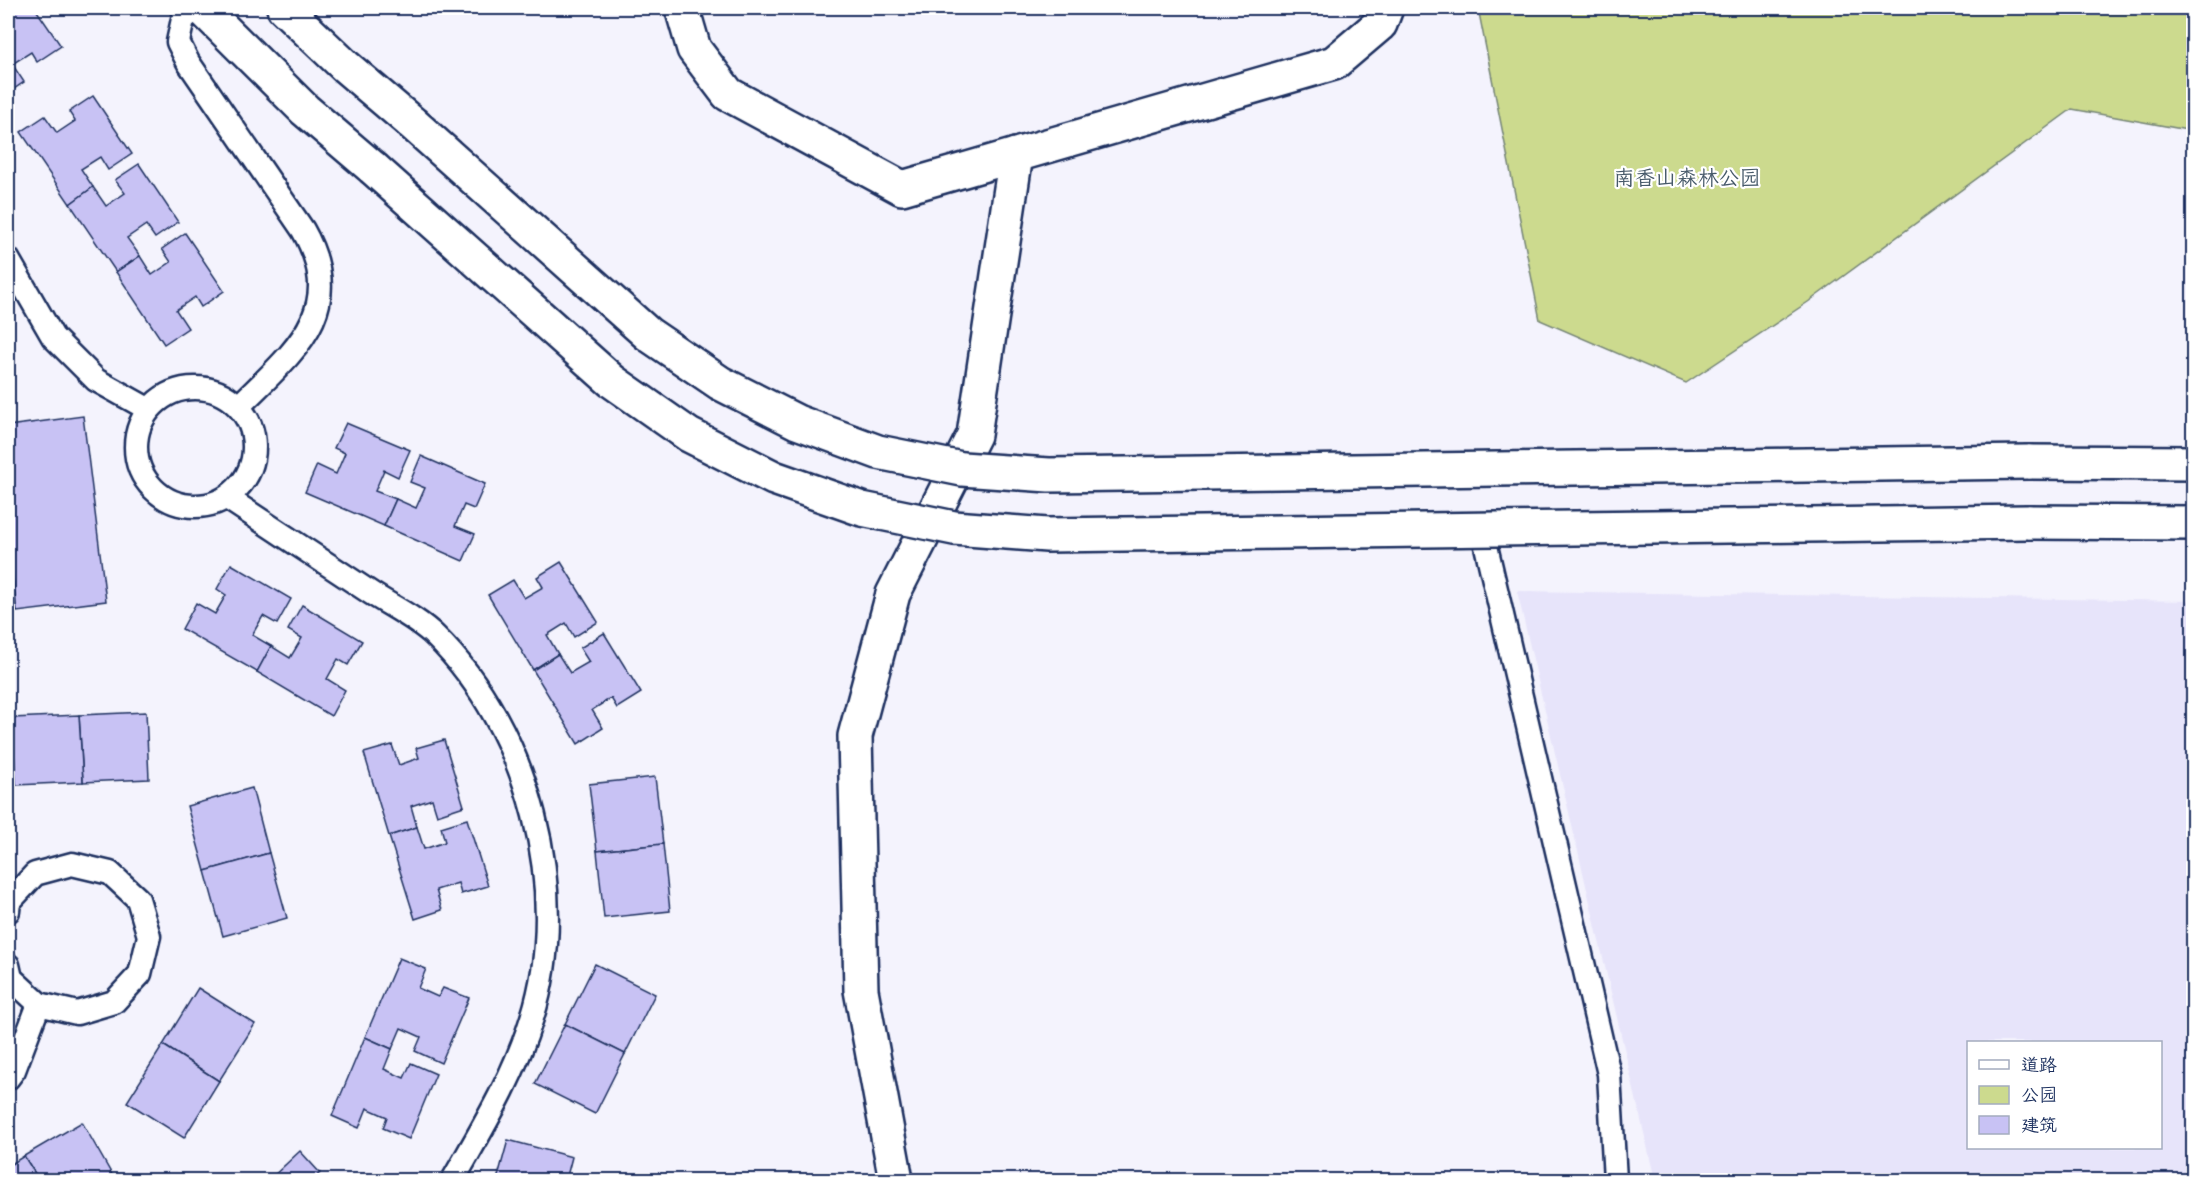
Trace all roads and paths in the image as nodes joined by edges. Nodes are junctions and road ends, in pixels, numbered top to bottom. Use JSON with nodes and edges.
{"nodes":[{"id":1,"x":197,"y":8,"type":"edge"},
{"id":2,"x":202,"y":8,"type":"edge"},
{"id":3,"x":284,"y":8,"type":"edge"},
{"id":4,"x":682,"y":8,"type":"edge"},
{"id":5,"x":1386,"y":8,"type":"edge"},
{"id":6,"x":1016,"y":155,"type":"junction"},
{"id":7,"x":8,"y":259,"type":"edge"},
{"id":8,"x":239,"y":406,"type":"junction"},
{"id":9,"x":148,"y":409,"type":"junction"},
{"id":10,"x":2193,"y":463,"type":"edge"},
{"id":11,"x":227,"y":498,"type":"junction"},
{"id":12,"x":2193,"y":523,"type":"edge"},
{"id":13,"x":1482,"y":529,"type":"junction"},
{"id":14,"x":8,"y":911,"type":"edge"},
{"id":15,"x":8,"y":964,"type":"edge"},
{"id":16,"x":39,"y":1004,"type":"junction"},
{"id":17,"x":8,"y":1078,"type":"edge"},
{"id":18,"x":453,"y":1180,"type":"edge"},
{"id":19,"x":896,"y":1180,"type":"edge"},
{"id":20,"x":1615,"y":1180,"type":"edge"}],
"edges":[{"from":1,"to":8,"type":"lane"},
{"from":2,"to":13,"type":"street","bridge":true},
{"from":3,"to":10,"type":"street","bridge":true},
{"from":4,"to":6,"type":"street"},
{"from":5,"to":6,"type":"street"},
{"from":6,"to":19,"type":"street"},
{"from":7,"to":9,"type":"lane"},
{"from":8,"to":9,"type":"lane"},
{"from":8,"to":11,"type":"lane"},
{"from":9,"to":11,"type":"lane"},
{"from":11,"to":18,"type":"lane"},
{"from":12,"to":13,"type":"street","bridge":true},
{"from":13,"to":20,"type":"lane"},
{"from":14,"to":16,"type":"lane"},
{"from":15,"to":16,"type":"lane"},
{"from":16,"to":17,"type":"lane"}]}
